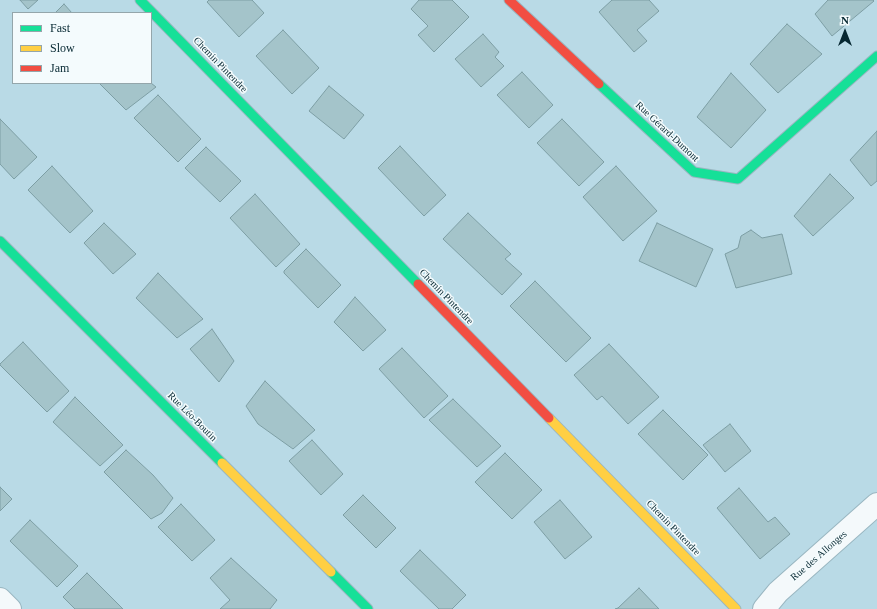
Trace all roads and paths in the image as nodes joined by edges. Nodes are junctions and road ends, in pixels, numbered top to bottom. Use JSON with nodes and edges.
{"nodes":[{"id":1,"x":140,"y":0,"type":"edge"},
{"id":2,"x":518,"y":3,"type":"edge"},
{"id":3,"x":152,"y":12,"type":"edge"},
{"id":4,"x":152,"y":12,"type":"edge"},
{"id":5,"x":877,"y":56,"type":"edge"},
{"id":6,"x":0,"y":241,"type":"edge"},
{"id":7,"x":877,"y":504,"type":"edge"},
{"id":8,"x":0,"y":599,"type":"edge"},
{"id":9,"x":10,"y":609,"type":"edge"},
{"id":10,"x":368,"y":609,"type":"edge"},
{"id":11,"x":736,"y":609,"type":"edge"},
{"id":12,"x":764,"y":609,"type":"edge"}],
"edges":[{"from":1,"to":4,"type":"street","name":"Chemin Pintendre"},
{"from":2,"to":5,"type":"street","name":"Rue Gérard-Dumont"},
{"from":3,"to":11,"type":"street","name":"Chemin Pintendre"},
{"from":6,"to":10,"type":"street","name":"Rue Léo-Boutin"},
{"from":7,"to":12,"type":"street","name":"Rue des Allonges"},
{"from":8,"to":9,"type":"street"}]}
